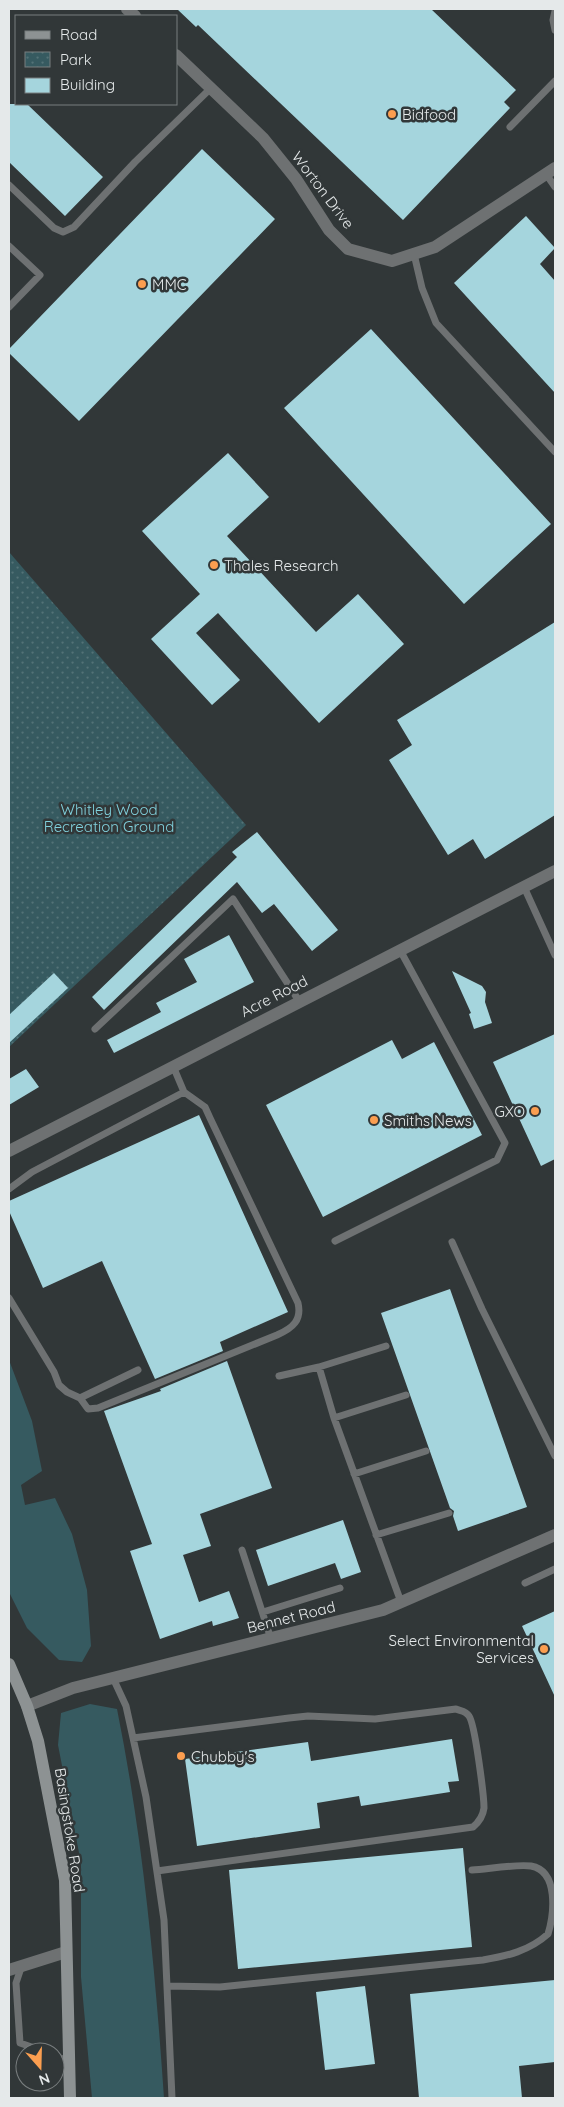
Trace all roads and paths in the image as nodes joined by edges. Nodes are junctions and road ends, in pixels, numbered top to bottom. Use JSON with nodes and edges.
{"nodes":[{"id":1,"x":555,"y":12,"type":"edge"},
{"id":2,"x":555,"y":30,"type":"edge"},
{"id":3,"x":178,"y":58,"type":"edge"},
{"id":4,"x":555,"y":81,"type":"edge"},
{"id":5,"x":211,"y":88,"type":"junction"},
{"id":6,"x":510,"y":127,"type":"dead end"},
{"id":7,"x":551,"y":171,"type":"edge"},
{"id":8,"x":9,"y":185,"type":"edge"},
{"id":9,"x":555,"y":188,"type":"edge"},
{"id":10,"x":9,"y":246,"type":"edge"},
{"id":11,"x":414,"y":254,"type":"junction"},
{"id":12,"x":9,"y":307,"type":"edge"},
{"id":13,"x":555,"y":452,"type":"edge"},
{"id":14,"x":555,"y":871,"type":"edge"},
{"id":15,"x":524,"y":887,"type":"junction"},
{"id":16,"x":400,"y":950,"type":"junction"},
{"id":17,"x":555,"y":955,"type":"edge"},
{"id":18,"x":299,"y":1001,"type":"junction"},
{"id":19,"x":95,"y":1029,"type":"dead end"},
{"id":20,"x":173,"y":1066,"type":"junction"},
{"id":21,"x":184,"y":1092,"type":"junction"},
{"id":22,"x":9,"y":1151,"type":"edge"},
{"id":23,"x":9,"y":1189,"type":"edge"},
{"id":24,"x":335,"y":1241,"type":"dead end"},
{"id":25,"x":452,"y":1242,"type":"dead end"},
{"id":26,"x":9,"y":1298,"type":"edge"},
{"id":27,"x":386,"y":1346,"type":"dead end"},
{"id":28,"x":319,"y":1367,"type":"junction"},
{"id":29,"x":138,"y":1370,"type":"dead end"},
{"id":30,"x":279,"y":1376,"type":"dead end"},
{"id":31,"x":406,"y":1396,"type":"dead end"},
{"id":32,"x":80,"y":1398,"type":"junction"},
{"id":33,"x":334,"y":1418,"type":"junction"},
{"id":34,"x":426,"y":1451,"type":"dead end"},
{"id":35,"x":555,"y":1456,"type":"edge"},
{"id":36,"x":354,"y":1474,"type":"junction"},
{"id":37,"x":449,"y":1513,"type":"dead end"},
{"id":38,"x":376,"y":1535,"type":"junction"},
{"id":39,"x":555,"y":1535,"type":"edge"},
{"id":40,"x":242,"y":1550,"type":"dead end"},
{"id":41,"x":555,"y":1569,"type":"edge"},
{"id":42,"x":525,"y":1583,"type":"dead end"},
{"id":43,"x":340,"y":1588,"type":"dead end"},
{"id":44,"x":401,"y":1602,"type":"junction"},
{"id":45,"x":263,"y":1612,"type":"junction"},
{"id":46,"x":271,"y":1639,"type":"junction"},
{"id":47,"x":9,"y":1664,"type":"edge"},
{"id":48,"x":113,"y":1678,"type":"junction"},
{"id":49,"x":27,"y":1706,"type":"junction"},
{"id":50,"x":133,"y":1738,"type":"junction"},
{"id":51,"x":472,"y":1870,"type":"dead end"},
{"id":52,"x":157,"y":1871,"type":"junction"},
{"id":53,"x":66,"y":1952,"type":"junction"},
{"id":54,"x":15,"y":1969,"type":"edge"},
{"id":55,"x":167,"y":1986,"type":"junction"},
{"id":56,"x":20,"y":2042,"type":"edge"},
{"id":57,"x":65,"y":2060,"type":"edge"},
{"id":58,"x":68,"y":2061,"type":"junction"},
{"id":59,"x":70,"y":2098,"type":"edge"},
{"id":60,"x":172,"y":2098,"type":"edge"}],
"edges":[{"from":1,"to":2,"type":"lane"},
{"from":3,"to":5,"type":"street","name":"Worton Drive"},
{"from":4,"to":6,"type":"lane"},
{"from":5,"to":8,"type":"lane"},
{"from":5,"to":11,"type":"street","name":"Worton Drive"},
{"from":7,"to":9,"type":"lane","name":"Worton Drive"},
{"from":7,"to":11,"type":"street","name":"Worton Drive"},
{"from":10,"to":12,"type":"lane"},
{"from":11,"to":13,"type":"lane"},
{"from":14,"to":15,"type":"street","name":"Acre Road"},
{"from":15,"to":16,"type":"street","name":"Acre Road"},
{"from":15,"to":17,"type":"lane"},
{"from":16,"to":18,"type":"street","name":"Acre Road"},
{"from":16,"to":24,"type":"lane"},
{"from":18,"to":19,"type":"lane"},
{"from":18,"to":20,"type":"street","name":"Acre Road"},
{"from":20,"to":21,"type":"lane"},
{"from":20,"to":22,"type":"street","name":"Acre Road"},
{"from":21,"to":23,"type":"lane"},
{"from":21,"to":32,"type":"lane"},
{"from":25,"to":35,"type":"lane"},
{"from":26,"to":32,"type":"lane"},
{"from":27,"to":28,"type":"lane"},
{"from":28,"to":30,"type":"lane"},
{"from":28,"to":33,"type":"lane"},
{"from":29,"to":32,"type":"lane"},
{"from":31,"to":33,"type":"lane"},
{"from":33,"to":36,"type":"lane"},
{"from":34,"to":36,"type":"lane"},
{"from":36,"to":38,"type":"lane"},
{"from":37,"to":38,"type":"lane"},
{"from":38,"to":44,"type":"lane"},
{"from":39,"to":44,"type":"street","name":"Bennet Road"},
{"from":40,"to":45,"type":"lane"},
{"from":41,"to":42,"type":"lane"},
{"from":43,"to":45,"type":"lane"},
{"from":44,"to":46,"type":"street","name":"Bennet Road"},
{"from":45,"to":46,"type":"lane"},
{"from":46,"to":48,"type":"street","name":"Bennet Road"},
{"from":47,"to":49,"type":"main road","name":"Basingstoke Road"},
{"from":48,"to":49,"type":"street","name":"Bennet Road"},
{"from":48,"to":50,"type":"lane"},
{"from":49,"to":53,"type":"main road","name":"Basingstoke Road"},
{"from":50,"to":52,"type":"lane"},
{"from":50,"to":52,"type":"lane"},
{"from":51,"to":55,"type":"lane"},
{"from":52,"to":55,"type":"lane"},
{"from":53,"to":54,"type":"street"},
{"from":53,"to":58,"type":"main road","name":"Basingstoke Road"},
{"from":54,"to":56,"type":"lane"},
{"from":55,"to":60,"type":"lane"},
{"from":57,"to":58,"type":"lane"},
{"from":58,"to":59,"type":"main road","name":"Basingstoke Road"}]}
